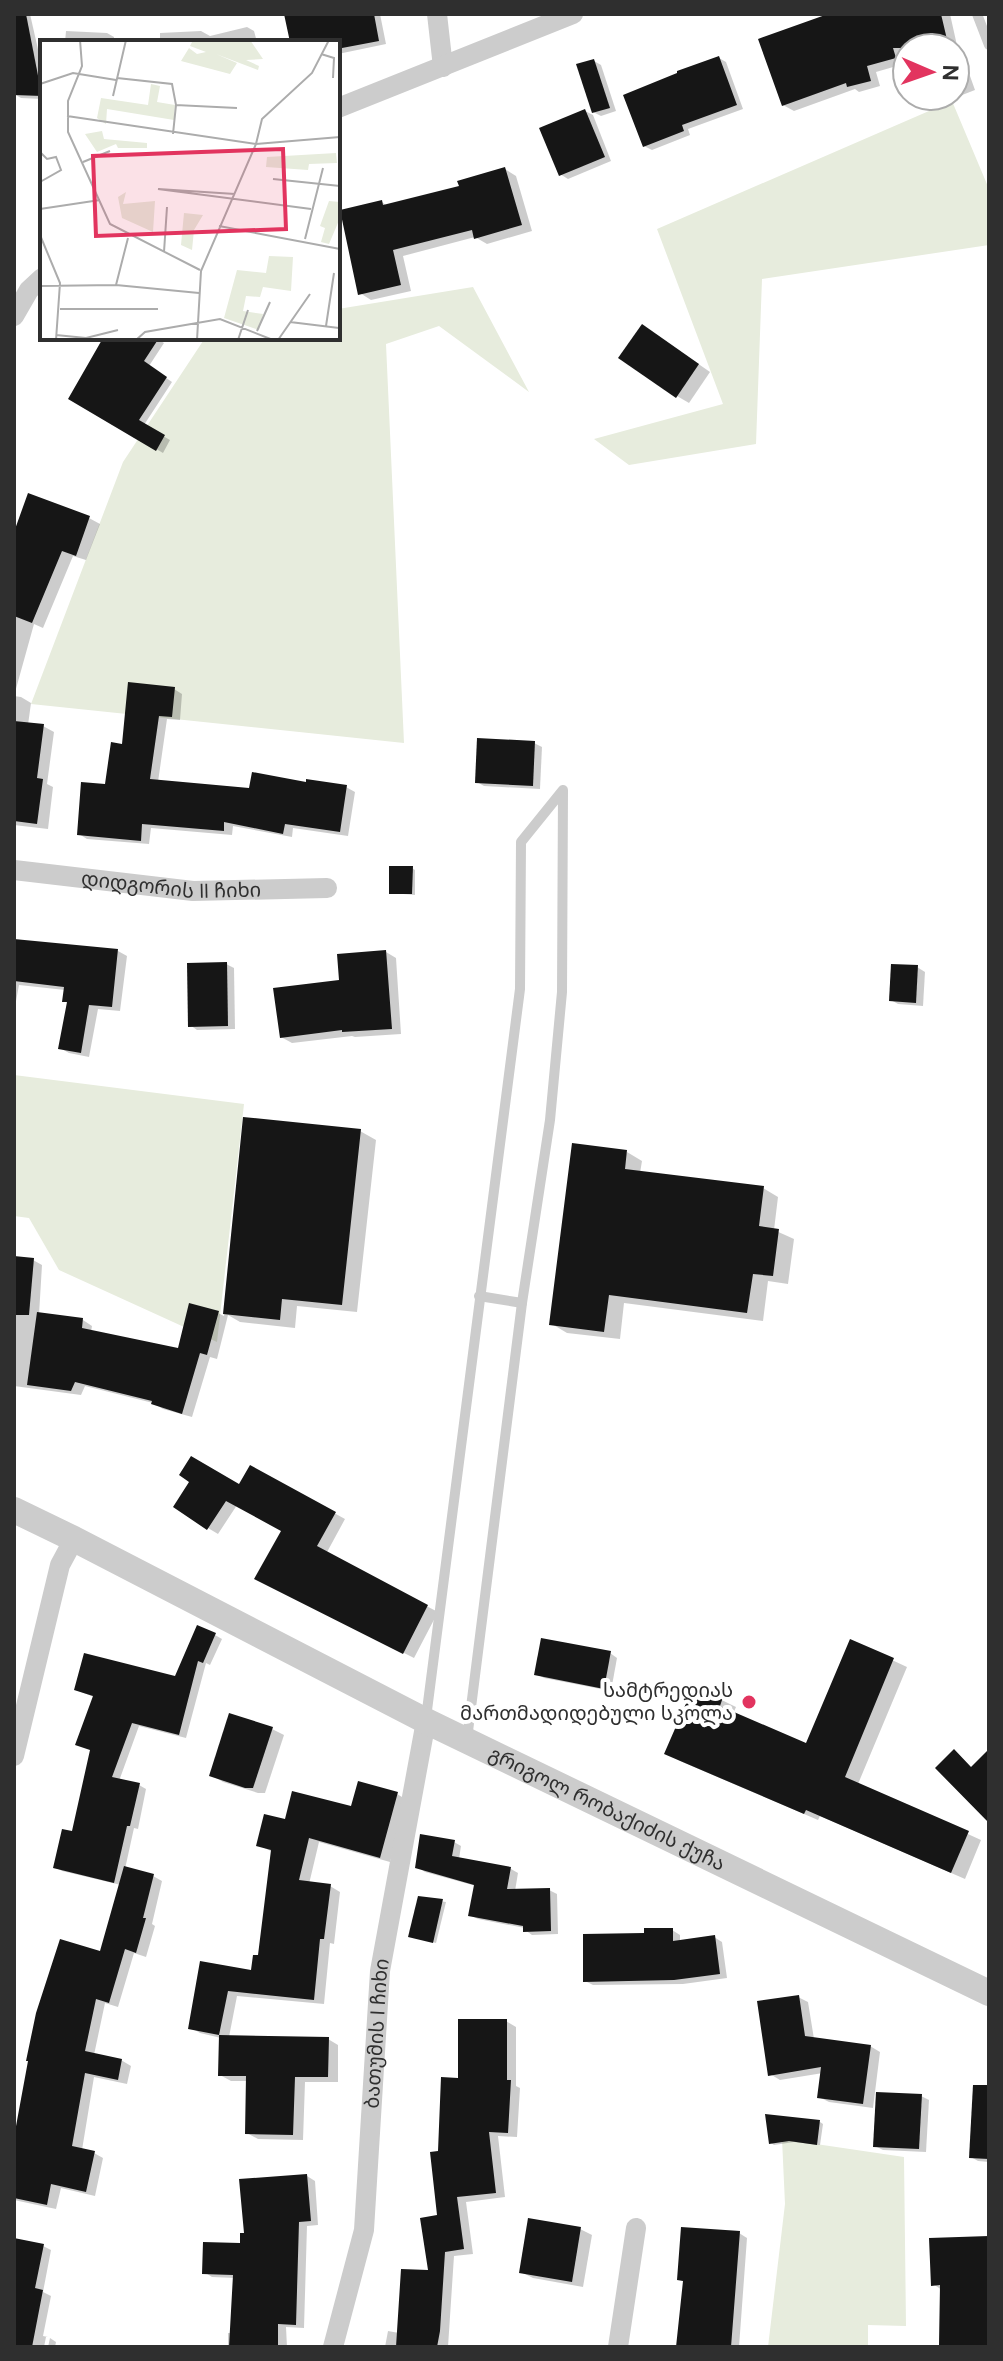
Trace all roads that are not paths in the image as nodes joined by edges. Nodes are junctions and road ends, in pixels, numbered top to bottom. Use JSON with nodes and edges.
{"nodes":[{"id":1,"x":437,"y":14,"type":"edge"},
{"id":2,"x":573,"y":14,"type":"edge"},
{"id":3,"x":977,"y":14,"type":"edge"},
{"id":4,"x":989,"y":45,"type":"edge"},
{"id":5,"x":443,"y":67,"type":"junction"},
{"id":6,"x":340,"y":107,"type":"edge"},
{"id":7,"x":40,"y":280,"type":"edge"},
{"id":8,"x":14,"y":316,"type":"edge"},
{"id":9,"x":14,"y":870,"type":"edge"},
{"id":10,"x":327,"y":888,"type":"dead end"},
{"id":11,"x":479,"y":1296,"type":"junction"},
{"id":12,"x":522,"y":1303,"type":"junction"},
{"id":13,"x":14,"y":1510,"type":"edge"},
{"id":14,"x":74,"y":1539,"type":"junction"},
{"id":15,"x":426,"y":1721,"type":"junction"},
{"id":16,"x":467,"y":1741,"type":"junction"},
{"id":17,"x":14,"y":1756,"type":"edge"},
{"id":18,"x":989,"y":1993,"type":"edge"},
{"id":19,"x":636,"y":2228,"type":"dead end"},
{"id":20,"x":333,"y":2347,"type":"edge"},
{"id":21,"x":618,"y":2347,"type":"edge"}],
"edges":[{"from":1,"to":5,"type":"street"},
{"from":2,"to":5,"type":"street"},
{"from":3,"to":4,"type":"lane"},
{"from":5,"to":6,"type":"street"},
{"from":7,"to":8,"type":"street"},
{"from":9,"to":10,"type":"street","name":"დიდგორის II ჩიხი"},
{"from":11,"to":12,"type":"lane"},
{"from":11,"to":12,"type":"lane"},
{"from":11,"to":15,"type":"lane"},
{"from":12,"to":16,"type":"lane"},
{"from":13,"to":14,"type":"street","name":"გრიგოლ რობაქიძის ქუჩა"},
{"from":14,"to":15,"type":"street","name":"გრიგოლ რობაქიძის ქუჩა"},
{"from":14,"to":17,"type":"street"},
{"from":15,"to":16,"type":"street","name":"გრიგოლ რობაქიძის ქუჩა"},
{"from":15,"to":20,"type":"street","name":"ბათუმის I ჩიხი"},
{"from":16,"to":18,"type":"street","name":"გრიგოლ რობაქიძის ქუჩა"},
{"from":19,"to":21,"type":"street"}]}
